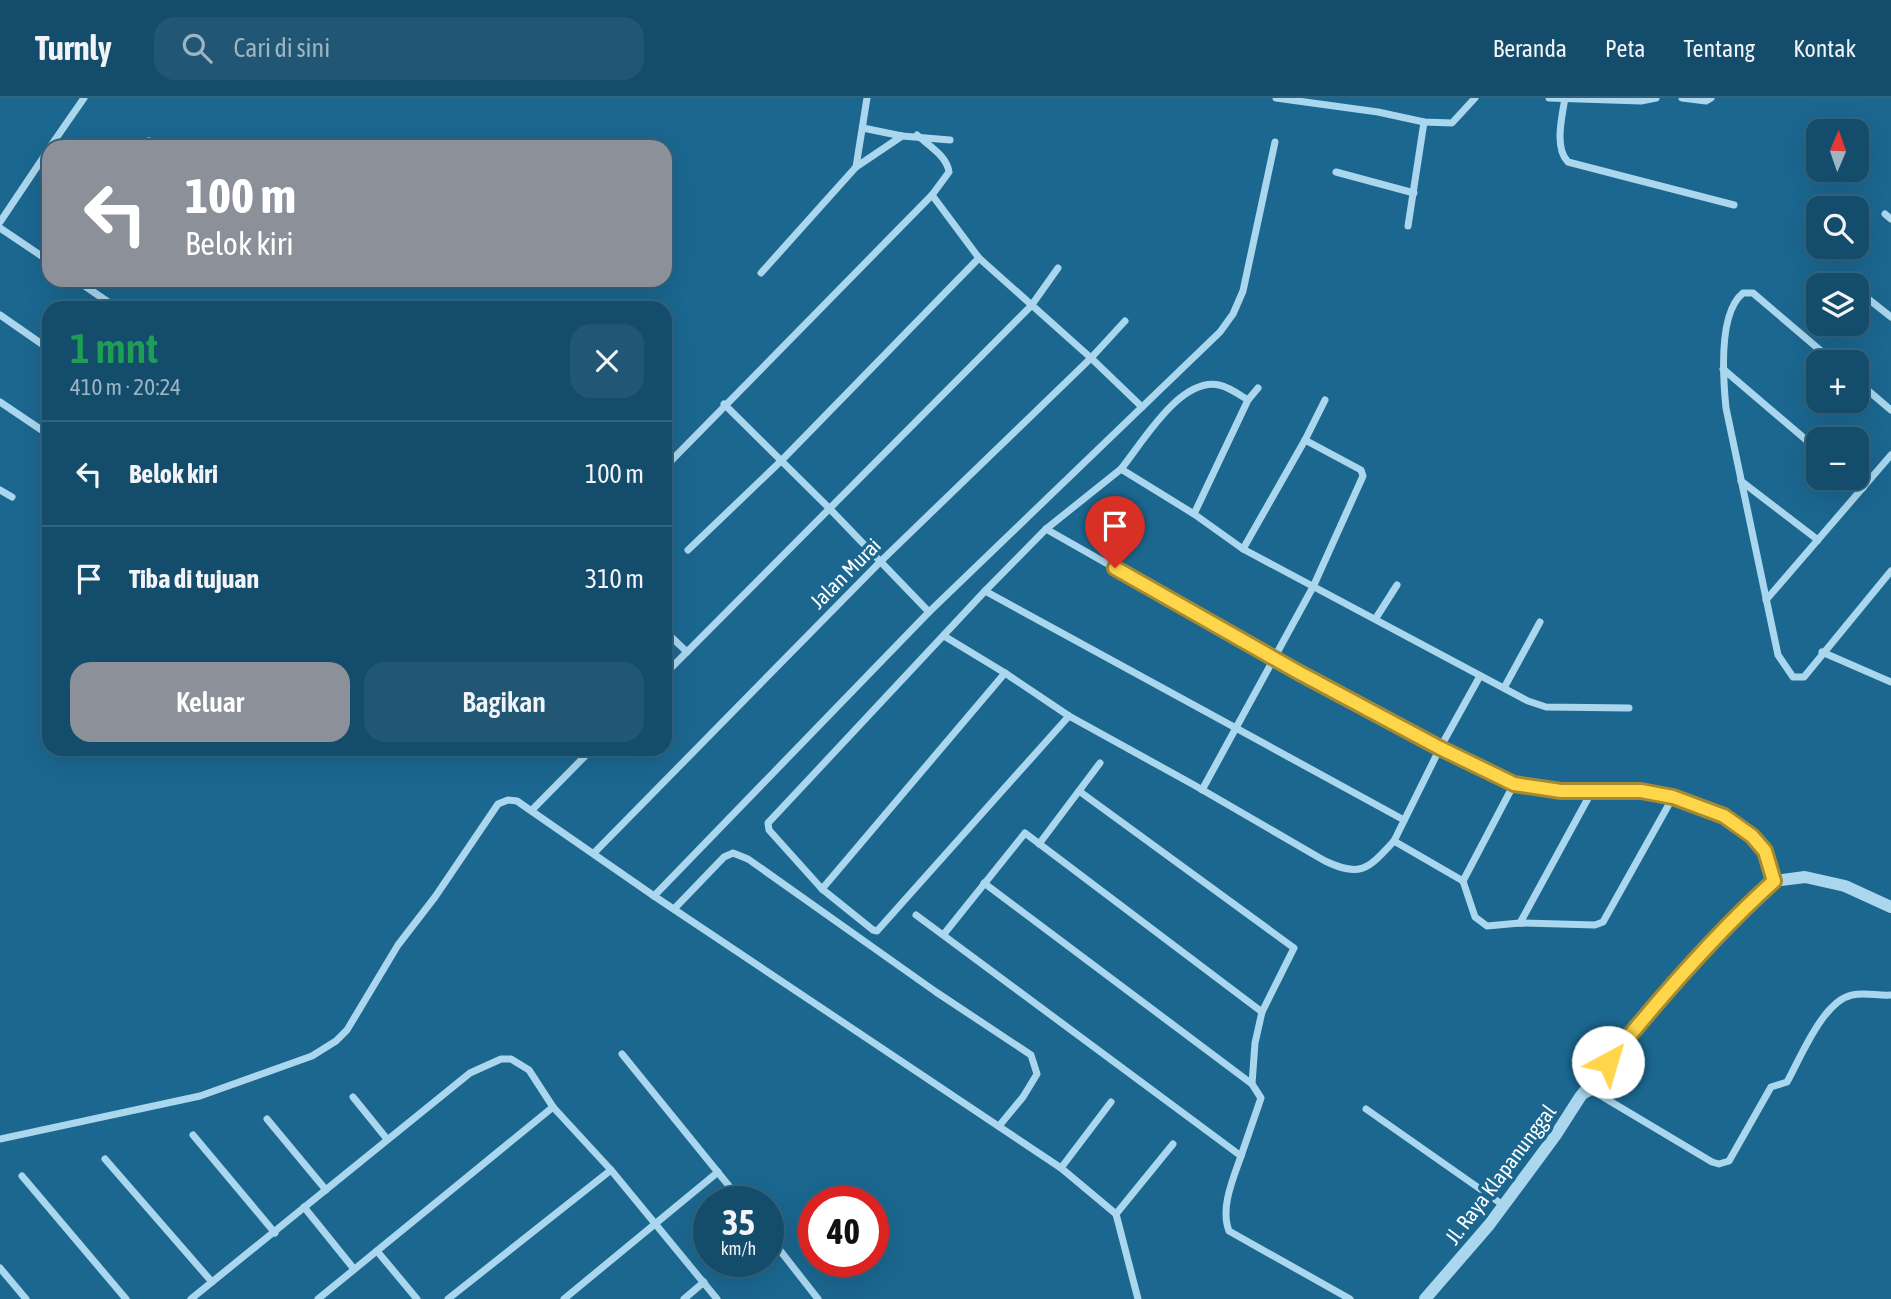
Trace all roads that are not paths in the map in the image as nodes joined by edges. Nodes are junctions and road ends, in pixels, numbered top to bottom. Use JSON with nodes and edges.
{"nodes":[{"id":1,"x":84,"y":98,"type":"edge"},
{"id":2,"x":867,"y":98,"type":"edge"},
{"id":3,"x":1276,"y":98,"type":"edge"},
{"id":4,"x":1475,"y":98,"type":"edge"},
{"id":5,"x":1549,"y":98,"type":"edge"},
{"id":6,"x":1565,"y":98,"type":"edge"},
{"id":7,"x":1656,"y":98,"type":"edge"},
{"id":8,"x":1682,"y":98,"type":"edge"},
{"id":9,"x":1711,"y":98,"type":"edge"},
{"id":10,"x":1424,"y":122,"type":"junction"},
{"id":11,"x":863,"y":128,"type":"junction"},
{"id":12,"x":916,"y":135,"type":"junction"},
{"id":13,"x":902,"y":136,"type":"junction"},
{"id":14,"x":55,"y":140,"type":"edge"},
{"id":15,"x":950,"y":140,"type":"dead end"},
{"id":16,"x":1276,"y":142,"type":"dead end"},
{"id":17,"x":42,"y":165,"type":"edge"},
{"id":18,"x":856,"y":167,"type":"junction"},
{"id":19,"x":1336,"y":172,"type":"dead end"},
{"id":20,"x":1414,"y":194,"type":"junction"},
{"id":21,"x":932,"y":195,"type":"junction"},
{"id":22,"x":1734,"y":205,"type":"dead end"},
{"id":23,"x":0,"y":222,"type":"edge"},
{"id":24,"x":1408,"y":226,"type":"dead end"},
{"id":25,"x":0,"y":228,"type":"edge"},
{"id":26,"x":42,"y":256,"type":"edge"},
{"id":27,"x":979,"y":258,"type":"junction"},
{"id":28,"x":1058,"y":268,"type":"dead end"},
{"id":29,"x":761,"y":273,"type":"dead end"},
{"id":30,"x":86,"y":287,"type":"edge"},
{"id":31,"x":1869,"y":300,"type":"edge"},
{"id":32,"x":107,"y":301,"type":"edge"},
{"id":33,"x":1031,"y":306,"type":"junction"},
{"id":34,"x":0,"y":315,"type":"edge"},
{"id":35,"x":1891,"y":317,"type":"edge"},
{"id":36,"x":1125,"y":321,"type":"dead end"},
{"id":37,"x":42,"y":344,"type":"edge"},
{"id":38,"x":1820,"y":350,"type":"edge"},
{"id":39,"x":1091,"y":358,"type":"junction"},
{"id":40,"x":1723,"y":369,"type":"junction"},
{"id":41,"x":1258,"y":388,"type":"dead end"},
{"id":42,"x":1869,"y":392,"type":"edge"},
{"id":43,"x":1248,"y":400,"type":"junction"},
{"id":44,"x":1325,"y":400,"type":"dead end"},
{"id":45,"x":0,"y":402,"type":"edge"},
{"id":46,"x":724,"y":404,"type":"junction"},
{"id":47,"x":1142,"y":407,"type":"junction"},
{"id":48,"x":1891,"y":410,"type":"edge"},
{"id":49,"x":42,"y":430,"type":"edge"},
{"id":50,"x":1305,"y":440,"type":"junction"},
{"id":51,"x":1806,"y":440,"type":"edge"},
{"id":52,"x":1891,"y":455,"type":"edge"},
{"id":53,"x":672,"y":460,"type":"edge"},
{"id":54,"x":781,"y":461,"type":"junction"},
{"id":55,"x":1121,"y":470,"type":"junction"},
{"id":56,"x":1740,"y":481,"type":"junction"},
{"id":57,"x":1869,"y":481,"type":"edge"},
{"id":58,"x":0,"y":490,"type":"edge"},
{"id":59,"x":1861,"y":490,"type":"edge"},
{"id":60,"x":12,"y":497,"type":"dead end"},
{"id":61,"x":829,"y":508,"type":"junction"},
{"id":62,"x":1194,"y":514,"type":"junction"},
{"id":63,"x":1046,"y":529,"type":"junction"},
{"id":64,"x":1818,"y":540,"type":"junction"},
{"id":65,"x":1243,"y":549,"type":"junction"},
{"id":66,"x":688,"y":550,"type":"dead end"},
{"id":67,"x":880,"y":562,"type":"junction"},
{"id":68,"x":1891,"y":571,"type":"edge"},
{"id":69,"x":1397,"y":585,"type":"dead end"},
{"id":70,"x":1313,"y":587,"type":"junction"},
{"id":71,"x":985,"y":591,"type":"junction"},
{"id":72,"x":1766,"y":600,"type":"junction"},
{"id":73,"x":929,"y":612,"type":"junction"},
{"id":74,"x":1376,"y":618,"type":"junction"},
{"id":75,"x":1540,"y":622,"type":"dead end"},
{"id":76,"x":944,"y":636,"type":"junction"},
{"id":77,"x":672,"y":638,"type":"edge"},
{"id":78,"x":687,"y":652,"type":"junction"},
{"id":79,"x":1822,"y":652,"type":"junction"},
{"id":80,"x":1275,"y":659,"type":"junction"},
{"id":81,"x":672,"y":667,"type":"edge"},
{"id":82,"x":1005,"y":673,"type":"junction"},
{"id":83,"x":1480,"y":676,"type":"junction"},
{"id":84,"x":1891,"y":682,"type":"edge"},
{"id":85,"x":1504,"y":688,"type":"junction"},
{"id":86,"x":1629,"y":708,"type":"dead end"},
{"id":87,"x":1069,"y":716,"type":"junction"},
{"id":88,"x":1237,"y":730,"type":"junction"},
{"id":89,"x":1440,"y":748,"type":"junction"},
{"id":90,"x":585,"y":756,"type":"edge"},
{"id":91,"x":1100,"y":763,"type":"dead end"},
{"id":92,"x":1514,"y":784,"type":"junction"},
{"id":93,"x":1079,"y":790,"type":"junction"},
{"id":94,"x":1202,"y":790,"type":"junction"},
{"id":95,"x":1592,"y":791,"type":"junction"},
{"id":96,"x":1673,"y":797,"type":"junction"},
{"id":97,"x":532,"y":810,"type":"junction"},
{"id":98,"x":1404,"y":820,"type":"junction"},
{"id":99,"x":1394,"y":841,"type":"junction"},
{"id":100,"x":1039,"y":844,"type":"junction"},
{"id":101,"x":594,"y":853,"type":"junction"},
{"id":102,"x":1464,"y":881,"type":"junction"},
{"id":103,"x":1774,"y":881,"type":"junction"},
{"id":104,"x":984,"y":883,"type":"junction"},
{"id":105,"x":822,"y":889,"type":"junction"},
{"id":106,"x":654,"y":896,"type":"junction"},
{"id":107,"x":1891,"y":907,"type":"edge"},
{"id":108,"x":674,"y":909,"type":"junction"},
{"id":109,"x":916,"y":915,"type":"dead end"},
{"id":110,"x":1520,"y":923,"type":"junction"},
{"id":111,"x":944,"y":934,"type":"junction"},
{"id":112,"x":1891,"y":995,"type":"edge"},
{"id":113,"x":1262,"y":1012,"type":"junction"},
{"id":114,"x":622,"y":1054,"type":"dead end"},
{"id":115,"x":1252,"y":1084,"type":"junction"},
{"id":116,"x":353,"y":1097,"type":"dead end"},
{"id":117,"x":1580,"y":1097,"type":"junction"},
{"id":118,"x":1111,"y":1102,"type":"dead end"},
{"id":119,"x":553,"y":1107,"type":"junction"},
{"id":120,"x":1366,"y":1109,"type":"dead end"},
{"id":121,"x":267,"y":1119,"type":"dead end"},
{"id":122,"x":999,"y":1126,"type":"junction"},
{"id":123,"x":193,"y":1135,"type":"dead end"},
{"id":124,"x":0,"y":1139,"type":"edge"},
{"id":125,"x":387,"y":1139,"type":"junction"},
{"id":126,"x":1172,"y":1144,"type":"dead end"},
{"id":127,"x":1241,"y":1156,"type":"junction"},
{"id":128,"x":105,"y":1159,"type":"dead end"},
{"id":129,"x":1061,"y":1168,"type":"junction"},
{"id":130,"x":611,"y":1170,"type":"junction"},
{"id":131,"x":718,"y":1172,"type":"junction"},
{"id":132,"x":22,"y":1176,"type":"dead end"},
{"id":133,"x":729,"y":1186,"type":"edge"},
{"id":134,"x":326,"y":1190,"type":"junction"},
{"id":135,"x":1503,"y":1205,"type":"junction"},
{"id":136,"x":304,"y":1207,"type":"junction"},
{"id":137,"x":1116,"y":1214,"type":"junction"},
{"id":138,"x":656,"y":1224,"type":"junction"},
{"id":139,"x":275,"y":1233,"type":"junction"},
{"id":140,"x":377,"y":1251,"type":"junction"},
{"id":141,"x":784,"y":1256,"type":"edge"},
{"id":142,"x":0,"y":1268,"type":"edge"},
{"id":143,"x":354,"y":1269,"type":"junction"},
{"id":144,"x":212,"y":1282,"type":"junction"},
{"id":145,"x":704,"y":1282,"type":"junction"},
{"id":146,"x":26,"y":1299,"type":"edge"},
{"id":147,"x":126,"y":1299,"type":"edge"},
{"id":148,"x":191,"y":1299,"type":"edge"},
{"id":149,"x":318,"y":1299,"type":"edge"},
{"id":150,"x":417,"y":1299,"type":"edge"},
{"id":151,"x":448,"y":1299,"type":"edge"},
{"id":152,"x":564,"y":1299,"type":"edge"},
{"id":153,"x":684,"y":1299,"type":"edge"},
{"id":154,"x":717,"y":1299,"type":"edge"},
{"id":155,"x":818,"y":1299,"type":"edge"},
{"id":156,"x":1138,"y":1299,"type":"edge"},
{"id":157,"x":1350,"y":1299,"type":"edge"},
{"id":158,"x":1425,"y":1299,"type":"edge"}],
"edges":[{"from":1,"to":14,"type":"street"},
{"from":2,"to":11,"type":"street"},
{"from":3,"to":10,"type":"street"},
{"from":4,"to":10,"type":"street"},
{"from":5,"to":6,"type":"street"},
{"from":6,"to":7,"type":"street"},
{"from":6,"to":22,"type":"street"},
{"from":8,"to":9,"type":"street"},
{"from":10,"to":20,"type":"street"},
{"from":11,"to":13,"type":"street"},
{"from":11,"to":18,"type":"street"},
{"from":12,"to":13,"type":"street"},
{"from":12,"to":15,"type":"street"},
{"from":12,"to":21,"type":"street"},
{"from":13,"to":18,"type":"street"},
{"from":16,"to":47,"type":"street"},
{"from":17,"to":23,"type":"street"},
{"from":18,"to":29,"type":"street"},
{"from":19,"to":20,"type":"street"},
{"from":20,"to":24,"type":"street"},
{"from":21,"to":27,"type":"street"},
{"from":21,"to":46,"type":"street"},
{"from":25,"to":26,"type":"street"},
{"from":27,"to":33,"type":"street"},
{"from":27,"to":54,"type":"street"},
{"from":28,"to":33,"type":"street"},
{"from":30,"to":32,"type":"street"},
{"from":31,"to":35,"type":"street"},
{"from":33,"to":39,"type":"street"},
{"from":33,"to":61,"type":"street"},
{"from":34,"to":37,"type":"street"},
{"from":36,"to":39,"type":"street","name":"Jalan Murai"},
{"from":38,"to":40,"type":"street"},
{"from":39,"to":47,"type":"street"},
{"from":39,"to":67,"type":"street","name":"Jalan Murai"},
{"from":40,"to":51,"type":"street"},
{"from":40,"to":56,"type":"street"},
{"from":41,"to":43,"type":"street"},
{"from":42,"to":48,"type":"street"},
{"from":43,"to":55,"type":"street"},
{"from":43,"to":62,"type":"street"},
{"from":44,"to":50,"type":"street"},
{"from":45,"to":49,"type":"street"},
{"from":46,"to":53,"type":"street"},
{"from":46,"to":54,"type":"street"},
{"from":47,"to":73,"type":"street"},
{"from":50,"to":65,"type":"street"},
{"from":50,"to":70,"type":"street"},
{"from":52,"to":57,"type":"street"},
{"from":54,"to":61,"type":"street"},
{"from":54,"to":66,"type":"street"},
{"from":55,"to":62,"type":"street"},
{"from":55,"to":63,"type":"street"},
{"from":56,"to":64,"type":"street"},
{"from":56,"to":72,"type":"street"},
{"from":58,"to":60,"type":"street"},
{"from":59,"to":64,"type":"street"},
{"from":61,"to":67,"type":"street"},
{"from":61,"to":78,"type":"street"},
{"from":62,"to":65,"type":"street"},
{"from":63,"to":71,"type":"street"},
{"from":63,"to":80,"type":"street"},
{"from":64,"to":72,"type":"street"},
{"from":65,"to":70,"type":"street"},
{"from":67,"to":73,"type":"street"},
{"from":67,"to":101,"type":"street","name":"Jalan Murai"},
{"from":68,"to":79,"type":"street"},
{"from":69,"to":74,"type":"street"},
{"from":70,"to":74,"type":"street"},
{"from":70,"to":80,"type":"street"},
{"from":71,"to":76,"type":"street"},
{"from":71,"to":88,"type":"street"},
{"from":72,"to":79,"type":"street"},
{"from":73,"to":106,"type":"street"},
{"from":74,"to":83,"type":"street"},
{"from":75,"to":85,"type":"street"},
{"from":76,"to":82,"type":"street"},
{"from":76,"to":105,"type":"street"},
{"from":77,"to":78,"type":"street"},
{"from":78,"to":81,"type":"street"},
{"from":79,"to":84,"type":"street"},
{"from":80,"to":88,"type":"street"},
{"from":80,"to":89,"type":"street"},
{"from":82,"to":87,"type":"street"},
{"from":82,"to":105,"type":"street"},
{"from":83,"to":85,"type":"street"},
{"from":83,"to":89,"type":"street"},
{"from":85,"to":86,"type":"street"},
{"from":87,"to":94,"type":"street"},
{"from":87,"to":105,"type":"street"},
{"from":88,"to":94,"type":"street"},
{"from":88,"to":98,"type":"street"},
{"from":89,"to":92,"type":"street"},
{"from":89,"to":98,"type":"street"},
{"from":90,"to":97,"type":"street"},
{"from":91,"to":93,"type":"street"},
{"from":92,"to":95,"type":"street"},
{"from":92,"to":102,"type":"street"},
{"from":93,"to":100,"type":"street"},
{"from":93,"to":113,"type":"street"},
{"from":94,"to":99,"type":"street"},
{"from":95,"to":96,"type":"street"},
{"from":95,"to":110,"type":"street"},
{"from":96,"to":103,"type":"street"},
{"from":96,"to":110,"type":"street"},
{"from":97,"to":101,"type":"street"},
{"from":97,"to":124,"type":"street"},
{"from":98,"to":99,"type":"street"},
{"from":99,"to":102,"type":"street"},
{"from":100,"to":104,"type":"street"},
{"from":100,"to":113,"type":"street"},
{"from":101,"to":106,"type":"street"},
{"from":102,"to":110,"type":"street"},
{"from":103,"to":107,"type":"street"},
{"from":103,"to":117,"type":"street","name":"Jl. Raya Klapanunggal"},
{"from":104,"to":111,"type":"street"},
{"from":104,"to":115,"type":"street"},
{"from":106,"to":108,"type":"street"},
{"from":108,"to":122,"type":"street"},
{"from":108,"to":122,"type":"street"},
{"from":109,"to":111,"type":"street"},
{"from":111,"to":127,"type":"street"},
{"from":112,"to":117,"type":"street"},
{"from":113,"to":115,"type":"street"},
{"from":114,"to":131,"type":"street"},
{"from":115,"to":127,"type":"street"},
{"from":116,"to":125,"type":"street"},
{"from":117,"to":135,"type":"street","name":"Jl. Raya Klapanunggal"},
{"from":118,"to":129,"type":"street"},
{"from":119,"to":125,"type":"street"},
{"from":119,"to":130,"type":"street"},
{"from":119,"to":140,"type":"street"},
{"from":120,"to":135,"type":"street"},
{"from":121,"to":134,"type":"street"},
{"from":122,"to":129,"type":"street"},
{"from":123,"to":139,"type":"street"},
{"from":125,"to":134,"type":"street"},
{"from":126,"to":137,"type":"street"},
{"from":127,"to":157,"type":"street"},
{"from":128,"to":144,"type":"street"},
{"from":129,"to":137,"type":"street"},
{"from":130,"to":138,"type":"street"},
{"from":130,"to":151,"type":"street"},
{"from":131,"to":133,"type":"street"},
{"from":131,"to":138,"type":"street"},
{"from":132,"to":147,"type":"street"},
{"from":134,"to":136,"type":"street"},
{"from":135,"to":158,"type":"street","name":"Jl. Raya Klapanunggal"},
{"from":136,"to":139,"type":"street"},
{"from":136,"to":143,"type":"street"},
{"from":137,"to":156,"type":"street"},
{"from":138,"to":145,"type":"street"},
{"from":138,"to":152,"type":"street"},
{"from":139,"to":144,"type":"street"},
{"from":140,"to":143,"type":"street"},
{"from":140,"to":150,"type":"street"},
{"from":141,"to":155,"type":"street"},
{"from":142,"to":146,"type":"street"},
{"from":143,"to":149,"type":"street"},
{"from":144,"to":148,"type":"street"},
{"from":145,"to":153,"type":"street"},
{"from":145,"to":154,"type":"street"}]}
